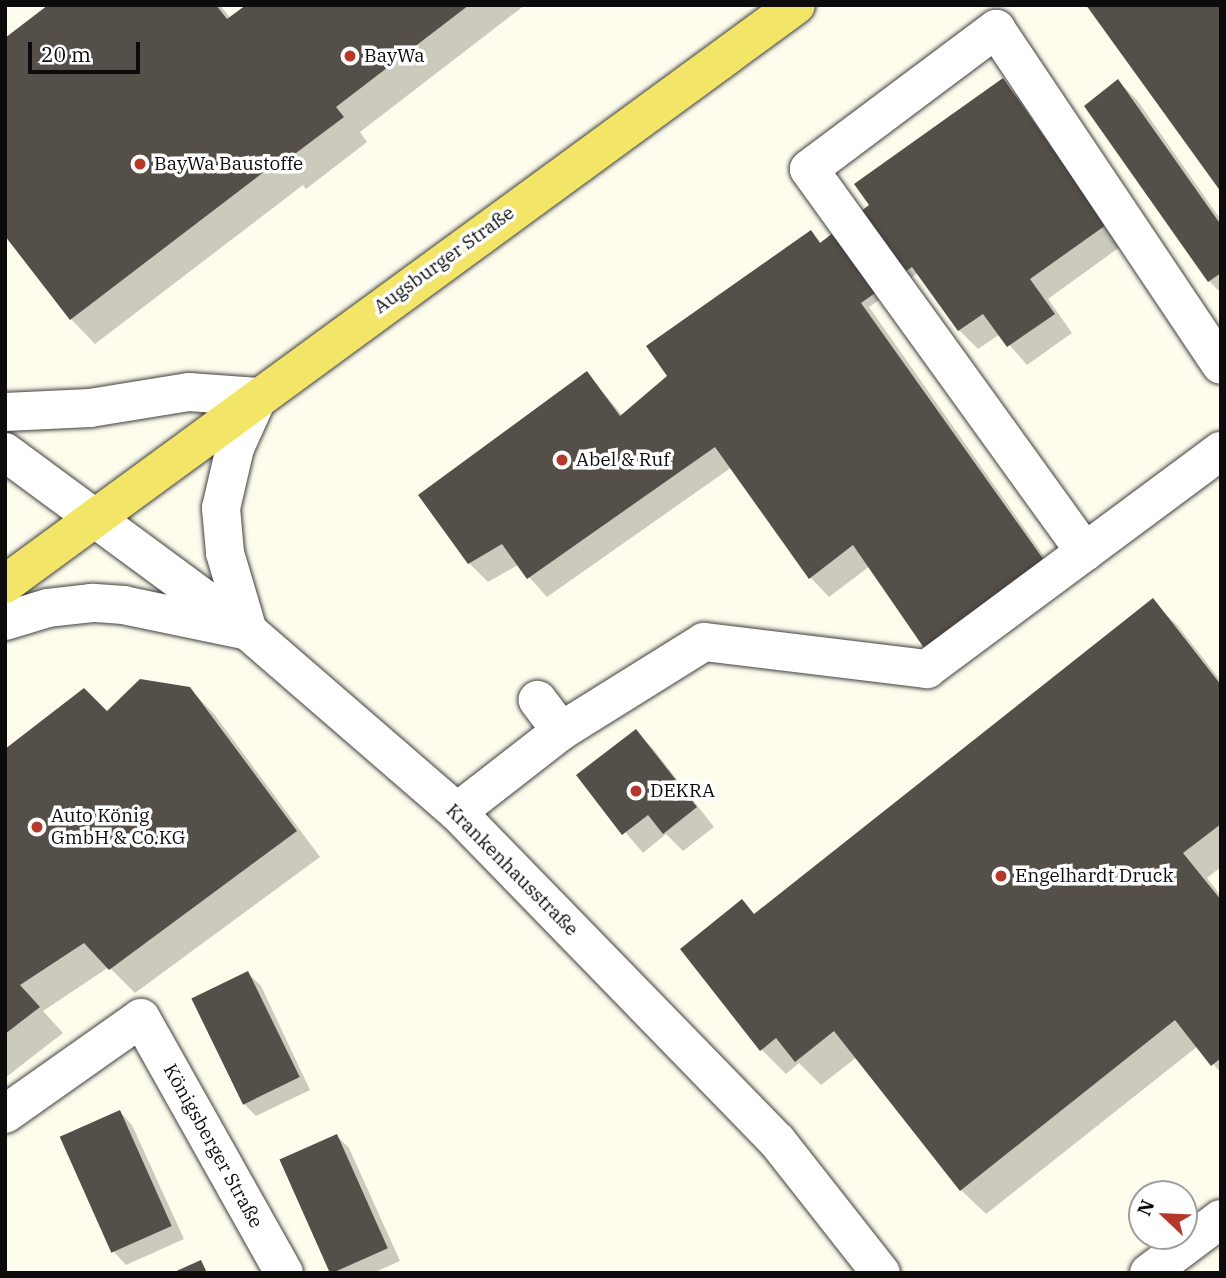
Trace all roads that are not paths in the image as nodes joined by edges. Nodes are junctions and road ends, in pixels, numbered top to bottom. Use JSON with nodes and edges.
{"nodes":[{"id":1,"x":796,"y":5,"type":"edge"},
{"id":2,"x":1221,"y":365,"type":"edge"},
{"id":3,"x":257,"y":397,"type":"junction"},
{"id":4,"x":5,"y":412,"type":"edge"},
{"id":5,"x":1221,"y":451,"type":"edge"},
{"id":6,"x":5,"y":452,"type":"edge"},
{"id":7,"x":95,"y":518,"type":"junction"},
{"id":8,"x":1085,"y":552,"type":"junction"},
{"id":9,"x":5,"y":584,"type":"edge"},
{"id":10,"x":5,"y":621,"type":"edge"},
{"id":11,"x":248,"y":631,"type":"junction"},
{"id":12,"x":538,"y":700,"type":"dead end"},
{"id":13,"x":561,"y":731,"type":"junction"},
{"id":14,"x":457,"y":812,"type":"junction"},
{"id":15,"x":5,"y":1114,"type":"edge"},
{"id":16,"x":1221,"y":1219,"type":"edge"},
{"id":17,"x":284,"y":1273,"type":"edge"},
{"id":18,"x":881,"y":1273,"type":"edge"},
{"id":19,"x":1149,"y":1273,"type":"edge"}],
"edges":[{"from":1,"to":3,"type":"main road","name":"Augsburger Straße"},
{"from":2,"to":8,"type":"street"},
{"from":3,"to":4,"type":"street"},
{"from":3,"to":7,"type":"main road","name":"Augsburger Straße"},
{"from":3,"to":11,"type":"street"},
{"from":5,"to":8,"type":"street"},
{"from":6,"to":7,"type":"street"},
{"from":7,"to":9,"type":"main road","name":"Augsburger Straße"},
{"from":7,"to":11,"type":"street","name":"Krankenhausstraße"},
{"from":8,"to":13,"type":"street"},
{"from":10,"to":11,"type":"street"},
{"from":11,"to":14,"type":"street","name":"Krankenhausstraße"},
{"from":12,"to":13,"type":"street"},
{"from":13,"to":14,"type":"street"},
{"from":14,"to":18,"type":"street","name":"Krankenhausstraße"},
{"from":15,"to":17,"type":"street","name":"Königsberger Straße"},
{"from":16,"to":19,"type":"street"}]}
